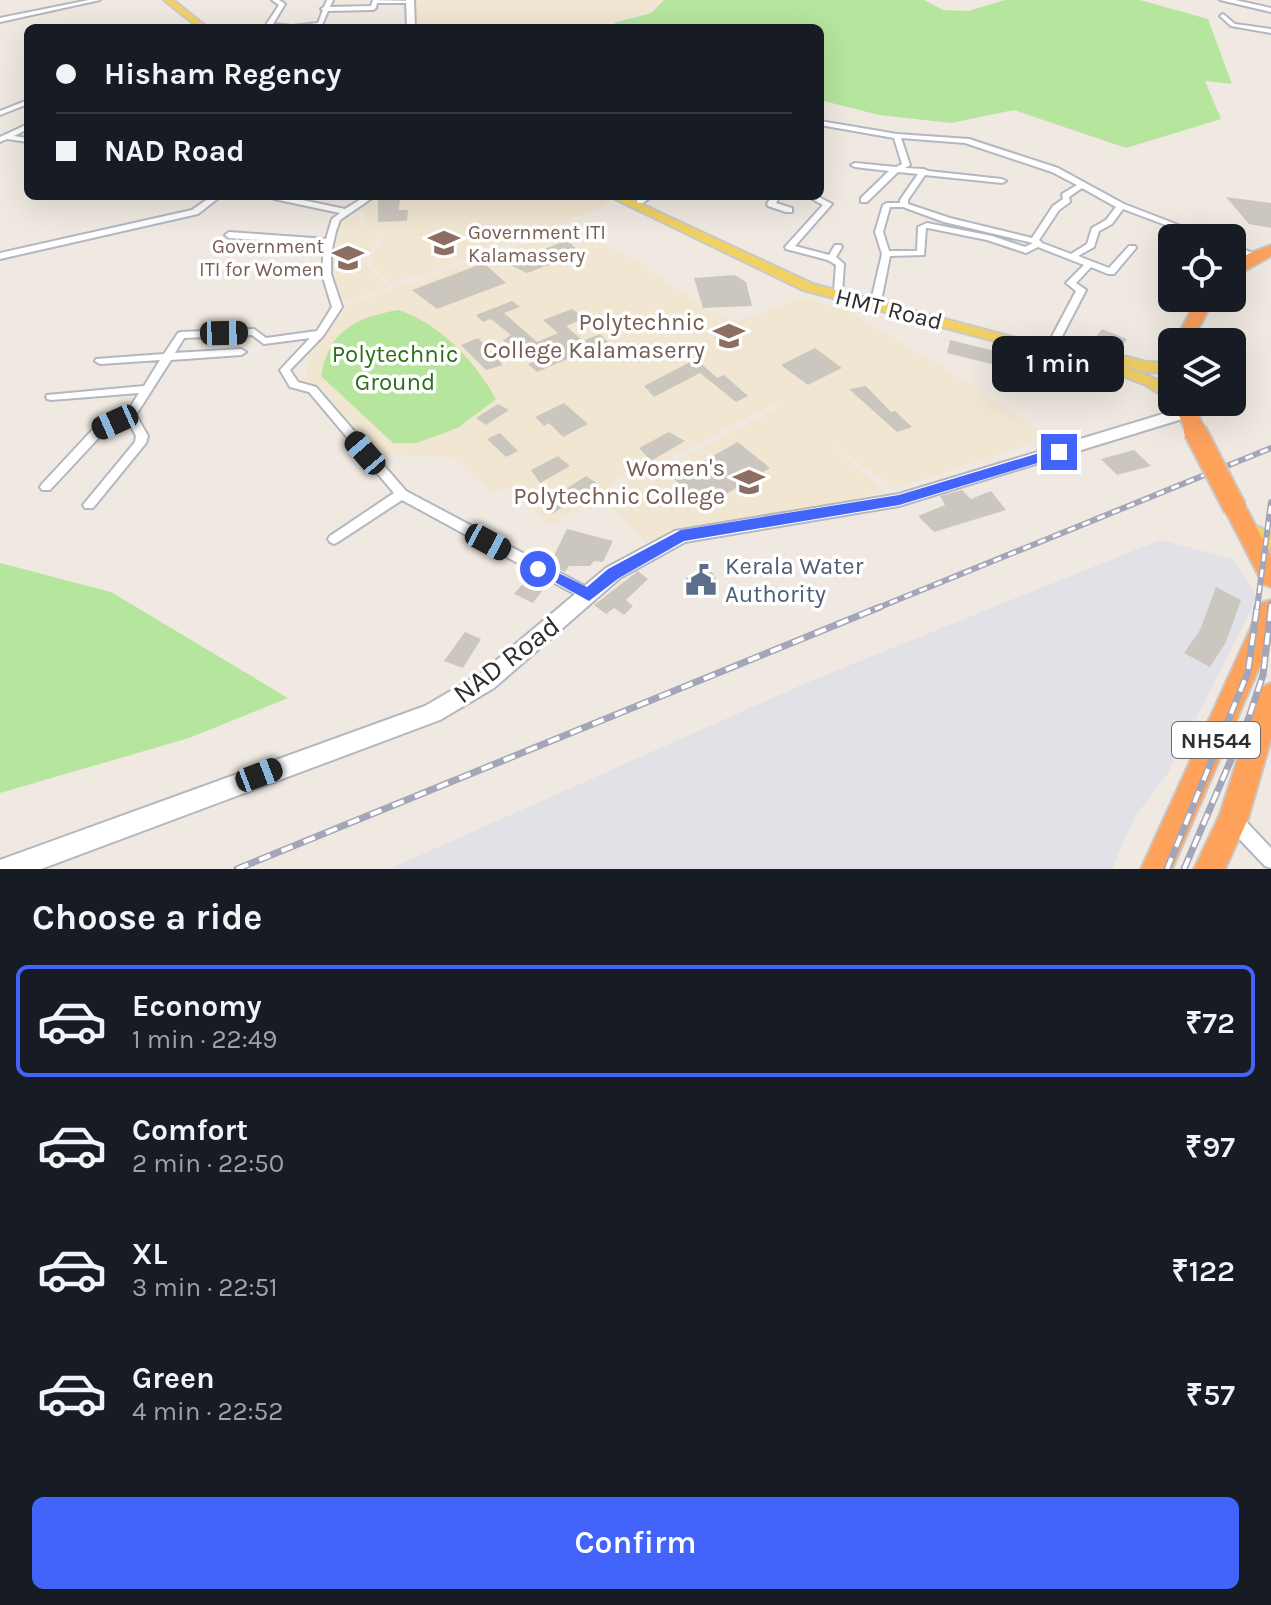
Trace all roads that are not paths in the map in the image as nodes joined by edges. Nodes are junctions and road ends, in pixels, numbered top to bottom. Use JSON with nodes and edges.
{"nodes":[{"id":1,"x":97,"y":0,"type":"edge"},
{"id":2,"x":160,"y":0,"type":"edge"},
{"id":3,"x":168,"y":0,"type":"edge"},
{"id":4,"x":275,"y":0,"type":"edge"},
{"id":5,"x":330,"y":0,"type":"edge"},
{"id":6,"x":410,"y":0,"type":"edge"},
{"id":7,"x":1224,"y":0,"type":"edge"},
{"id":8,"x":1231,"y":0,"type":"edge"},
{"id":9,"x":324,"y":9,"type":"junction"},
{"id":10,"x":1271,"y":9,"type":"edge"},
{"id":11,"x":1223,"y":16,"type":"dead end"},
{"id":12,"x":0,"y":20,"type":"edge"},
{"id":13,"x":190,"y":24,"type":"edge"},
{"id":14,"x":199,"y":24,"type":"edge"},
{"id":15,"x":270,"y":24,"type":"edge"},
{"id":16,"x":320,"y":24,"type":"edge"},
{"id":17,"x":411,"y":24,"type":"edge"},
{"id":18,"x":1271,"y":31,"type":"edge"},
{"id":19,"x":24,"y":104,"type":"edge"},
{"id":20,"x":0,"y":113,"type":"edge"},
{"id":21,"x":824,"y":124,"type":"edge"},
{"id":22,"x":24,"y":128,"type":"edge"},
{"id":23,"x":897,"y":136,"type":"junction"},
{"id":24,"x":3,"y":138,"type":"edge"},
{"id":25,"x":24,"y":140,"type":"edge"},
{"id":26,"x":855,"y":165,"type":"dead end"},
{"id":27,"x":901,"y":168,"type":"junction"},
{"id":28,"x":924,"y":171,"type":"junction"},
{"id":29,"x":1002,"y":181,"type":"dead end"},
{"id":30,"x":1082,"y":185,"type":"junction"},
{"id":31,"x":212,"y":200,"type":"edge"},
{"id":32,"x":291,"y":200,"type":"edge"},
{"id":33,"x":365,"y":200,"type":"edge"},
{"id":34,"x":623,"y":200,"type":"edge"},
{"id":35,"x":643,"y":200,"type":"edge"},
{"id":36,"x":774,"y":200,"type":"edge"},
{"id":37,"x":820,"y":200,"type":"edge"},
{"id":38,"x":864,"y":200,"type":"dead end"},
{"id":39,"x":904,"y":205,"type":"junction"},
{"id":40,"x":1121,"y":206,"type":"junction"},
{"id":41,"x":789,"y":210,"type":"dead end"},
{"id":42,"x":347,"y":212,"type":"junction"},
{"id":43,"x":1170,"y":224,"type":"edge"},
{"id":44,"x":229,"y":235,"type":"dead end"},
{"id":45,"x":329,"y":242,"type":"junction"},
{"id":46,"x":1037,"y":242,"type":"junction"},
{"id":47,"x":838,"y":247,"type":"dead end"},
{"id":48,"x":1132,"y":248,"type":"dead end"},
{"id":49,"x":1271,"y":250,"type":"edge"},
{"id":50,"x":1246,"y":253,"type":"edge"},
{"id":51,"x":886,"y":254,"type":"junction"},
{"id":52,"x":0,"y":256,"type":"edge"},
{"id":53,"x":1071,"y":257,"type":"junction"},
{"id":54,"x":1254,"y":257,"type":"junction"},
{"id":55,"x":831,"y":258,"type":"junction"},
{"id":56,"x":1246,"y":263,"type":"edge"},
{"id":57,"x":1089,"y":264,"type":"junction"},
{"id":58,"x":839,"y":291,"type":"junction"},
{"id":59,"x":876,"y":301,"type":"junction"},
{"id":60,"x":320,"y":334,"type":"junction"},
{"id":61,"x":1053,"y":344,"type":"junction"},
{"id":62,"x":241,"y":352,"type":"dead end"},
{"id":63,"x":166,"y":359,"type":"junction"},
{"id":64,"x":100,"y":361,"type":"dead end"},
{"id":65,"x":1158,"y":367,"type":"edge"},
{"id":66,"x":1158,"y":388,"type":"edge"},
{"id":67,"x":148,"y":389,"type":"junction"},
{"id":68,"x":51,"y":397,"type":"dead end"},
{"id":69,"x":131,"y":415,"type":"junction"},
{"id":70,"x":1161,"y":416,"type":"edge"},
{"id":71,"x":1187,"y":416,"type":"edge"},
{"id":72,"x":46,"y":487,"type":"dead end"},
{"id":73,"x":402,"y":494,"type":"junction"},
{"id":74,"x":89,"y":505,"type":"dead end"},
{"id":75,"x":1240,"y":518,"type":"junction"},
{"id":76,"x":334,"y":539,"type":"dead end"},
{"id":77,"x":1271,"y":542,"type":"edge"},
{"id":78,"x":1271,"y":577,"type":"edge"},
{"id":79,"x":589,"y":595,"type":"junction"},
{"id":80,"x":1271,"y":610,"type":"edge"},
{"id":81,"x":1271,"y":695,"type":"edge"},
{"id":82,"x":1233,"y":819,"type":"junction"},
{"id":83,"x":1271,"y":860,"type":"edge"},
{"id":84,"x":8,"y":869,"type":"edge"},
{"id":85,"x":1156,"y":869,"type":"edge"},
{"id":86,"x":1209,"y":869,"type":"edge"}],
"edges":[{"from":1,"to":12,"type":"street"},
{"from":2,"to":13,"type":"main road"},
{"from":3,"to":14,"type":"main road"},
{"from":4,"to":15,"type":"street"},
{"from":5,"to":9,"type":"street"},
{"from":6,"to":9,"type":"street"},
{"from":6,"to":17,"type":"street"},
{"from":7,"to":10,"type":"street"},
{"from":8,"to":10,"type":"street"},
{"from":9,"to":16,"type":"street"},
{"from":11,"to":18,"type":"street"},
{"from":19,"to":20,"type":"street"},
{"from":21,"to":23,"type":"street"},
{"from":22,"to":24,"type":"street"},
{"from":23,"to":27,"type":"street"},
{"from":23,"to":30,"type":"street"},
{"from":24,"to":25,"type":"street"},
{"from":26,"to":27,"type":"street"},
{"from":27,"to":28,"type":"street"},
{"from":27,"to":38,"type":"street"},
{"from":28,"to":29,"type":"street"},
{"from":28,"to":39,"type":"street"},
{"from":30,"to":40,"type":"street"},
{"from":30,"to":46,"type":"street"},
{"from":31,"to":52,"type":"street"},
{"from":32,"to":42,"type":"street"},
{"from":33,"to":42,"type":"street"},
{"from":34,"to":66,"type":"main road","name":"HMT Road"},
{"from":35,"to":58,"type":"main road","name":"HMT Road"},
{"from":36,"to":41,"type":"street"},
{"from":37,"to":55,"type":"street"},
{"from":39,"to":46,"type":"street"},
{"from":39,"to":51,"type":"street"},
{"from":40,"to":43,"type":"street"},
{"from":40,"to":53,"type":"street"},
{"from":42,"to":45,"type":"street"},
{"from":44,"to":45,"type":"street"},
{"from":45,"to":60,"type":"street"},
{"from":46,"to":51,"type":"street"},
{"from":46,"to":53,"type":"street"},
{"from":47,"to":55,"type":"street"},
{"from":48,"to":57,"type":"street"},
{"from":49,"to":54,"type":"highway"},
{"from":50,"to":54,"type":"street"},
{"from":51,"to":59,"type":"street"},
{"from":53,"to":57,"type":"street"},
{"from":54,"to":56,"type":"highway"},
{"from":55,"to":58,"type":"street"},
{"from":57,"to":61,"type":"street"},
{"from":58,"to":59,"type":"main road","name":"HMT Road"},
{"from":59,"to":61,"type":"main road","name":"HMT Road"},
{"from":60,"to":63,"type":"street"},
{"from":60,"to":73,"type":"street"},
{"from":61,"to":65,"type":"main road","name":"HMT Road"},
{"from":62,"to":63,"type":"street"},
{"from":63,"to":64,"type":"street"},
{"from":63,"to":67,"type":"street"},
{"from":67,"to":68,"type":"street"},
{"from":67,"to":69,"type":"street"},
{"from":69,"to":72,"type":"street"},
{"from":69,"to":74,"type":"street"},
{"from":70,"to":79,"type":"street","name":"NAD Road"},
{"from":71,"to":75,"type":"highway","bridge":true},
{"from":73,"to":76,"type":"street"},
{"from":73,"to":79,"type":"street"},
{"from":75,"to":77,"type":"main road"},
{"from":75,"to":78,"type":"highway"},
{"from":79,"to":84,"type":"street","name":"NAD Road"},
{"from":80,"to":85,"type":"highway","number":"NH544"},
{"from":81,"to":82,"type":"highway","number":"NH544"},
{"from":82,"to":83,"type":"street"},
{"from":82,"to":86,"type":"highway","number":"NH544"}]}
